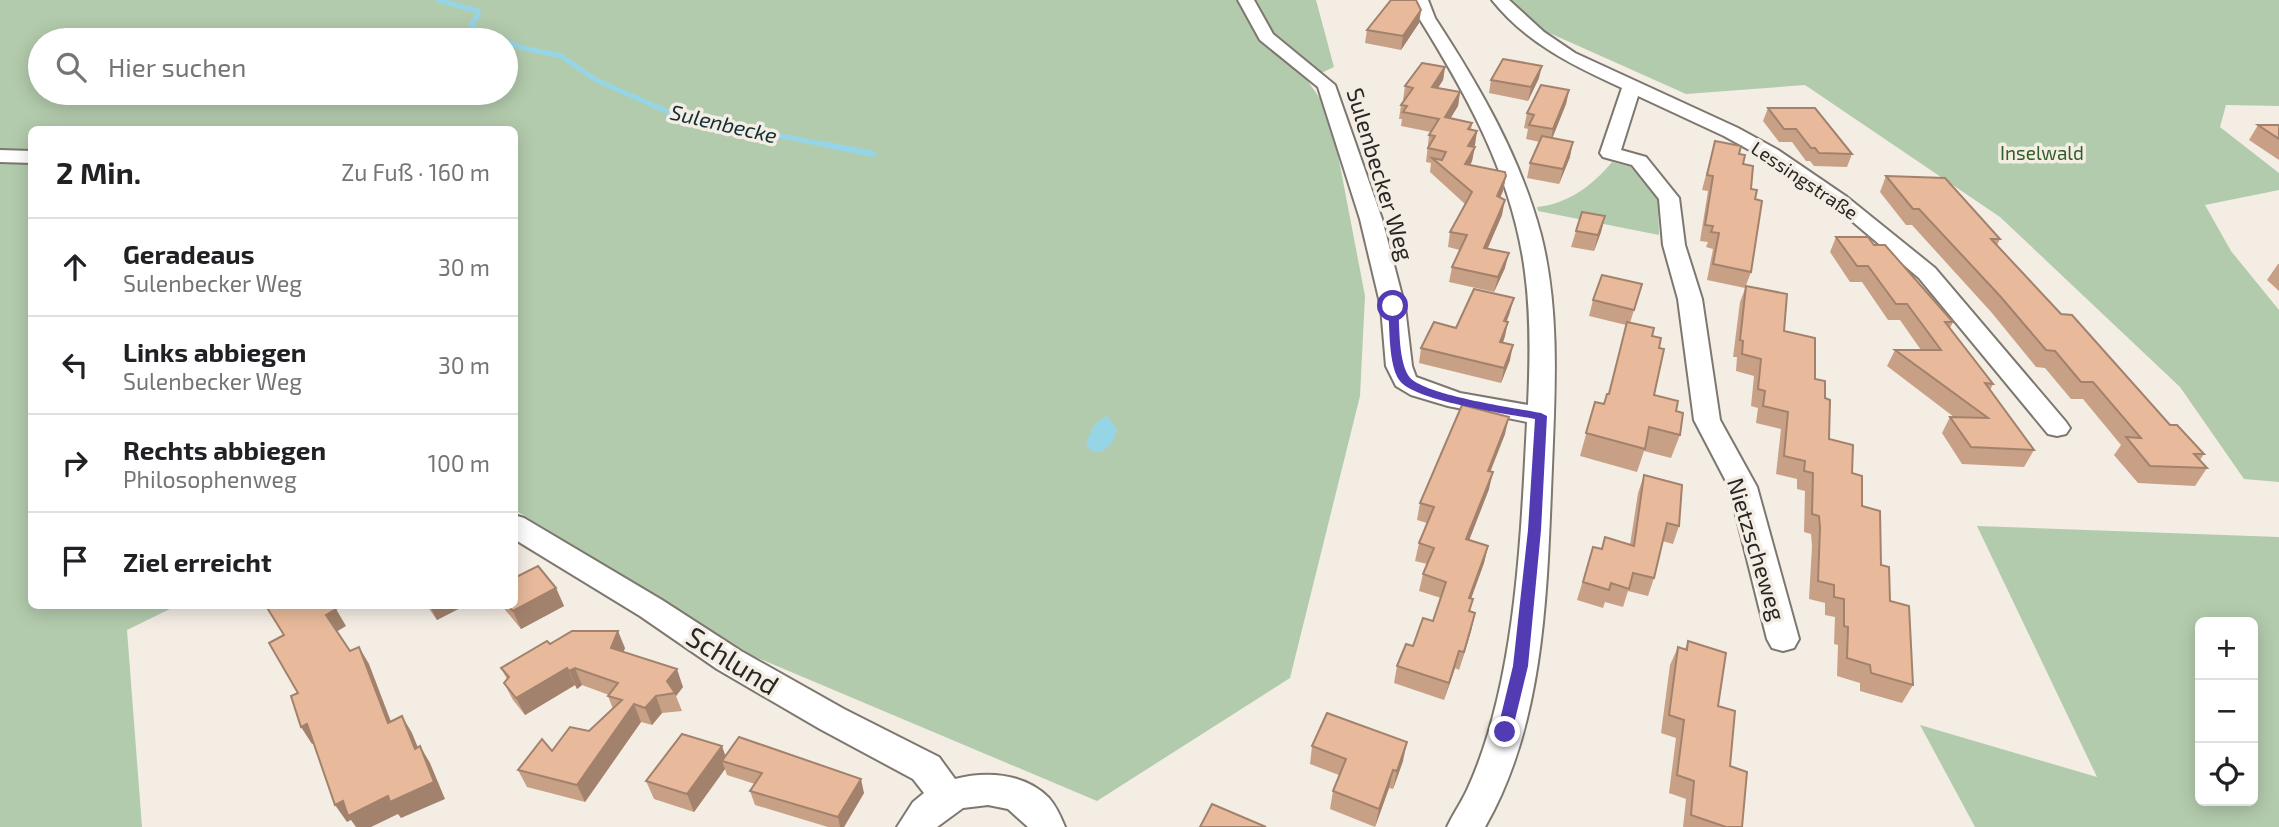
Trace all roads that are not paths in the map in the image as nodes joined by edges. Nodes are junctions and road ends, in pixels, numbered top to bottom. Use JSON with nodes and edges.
{"nodes":[{"id":1,"x":1246,"y":0,"type":"edge"},
{"id":2,"x":1420,"y":0,"type":"edge"},
{"id":3,"x":1500,"y":0,"type":"edge"},
{"id":4,"x":1632,"y":86,"type":"junction"},
{"id":5,"x":0,"y":156,"type":"edge"},
{"id":6,"x":28,"y":157,"type":"edge"},
{"id":7,"x":1541,"y":416,"type":"junction"},
{"id":8,"x":2057,"y":428,"type":"dead end"},
{"id":9,"x":518,"y":527,"type":"edge"},
{"id":10,"x":1783,"y":639,"type":"dead end"},
{"id":11,"x":947,"y":797,"type":"junction"},
{"id":12,"x":915,"y":827,"type":"edge"},
{"id":13,"x":1047,"y":827,"type":"edge"},
{"id":14,"x":1465,"y":827,"type":"edge"}],
"edges":[{"from":1,"to":7,"type":"street","name":"Sulenbecker Weg"},
{"from":2,"to":7,"type":"street"},
{"from":3,"to":4,"type":"street","name":"Lessingstraße"},
{"from":4,"to":8,"type":"street","name":"Lessingstraße"},
{"from":4,"to":10,"type":"street","name":"Nietzscheweg"},
{"from":5,"to":6,"type":"street"},
{"from":7,"to":14,"type":"street"},
{"from":9,"to":11,"type":"street","name":"Schlund"},
{"from":11,"to":12,"type":"street"},
{"from":11,"to":13,"type":"street"}]}
